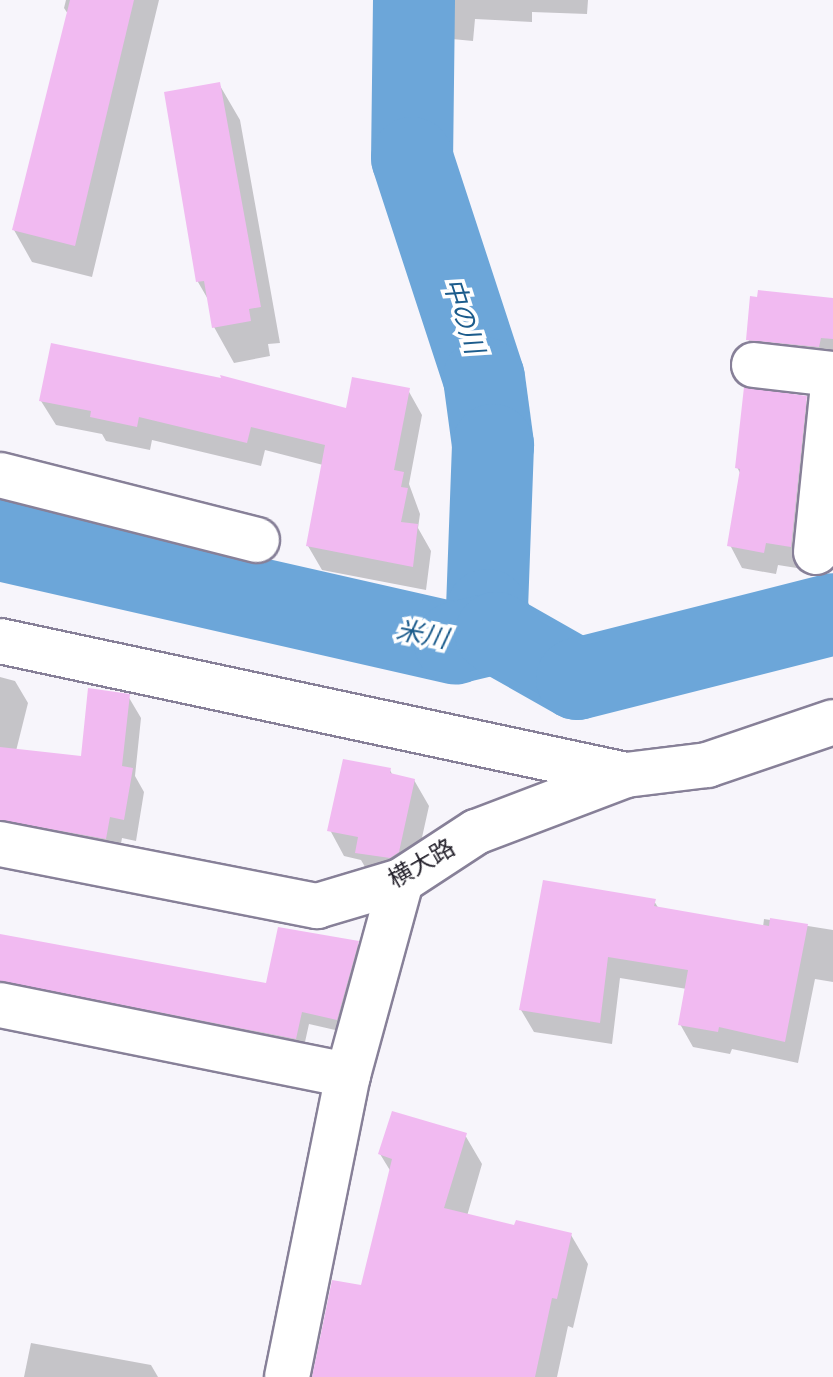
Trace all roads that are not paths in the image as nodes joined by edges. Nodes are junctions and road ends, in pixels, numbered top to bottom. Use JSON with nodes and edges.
{"nodes":[{"id":1,"x":754,"y":365,"type":"dead end"},
{"id":2,"x":833,"y":374,"type":"edge"},
{"id":3,"x":833,"y":384,"type":"edge"},
{"id":4,"x":0,"y":475,"type":"edge"},
{"id":5,"x":257,"y":540,"type":"dead end"},
{"id":6,"x":816,"y":552,"type":"dead end"},
{"id":7,"x":0,"y":641,"type":"edge"},
{"id":8,"x":833,"y":722,"type":"edge"},
{"id":9,"x":626,"y":775,"type":"junction"},
{"id":10,"x":0,"y":844,"type":"edge"},
{"id":11,"x":401,"y":881,"type":"junction"},
{"id":12,"x":0,"y":1005,"type":"edge"},
{"id":13,"x":348,"y":1075,"type":"junction"},
{"id":14,"x":287,"y":1377,"type":"edge"}],
"edges":[{"from":1,"to":2,"type":"street"},
{"from":3,"to":6,"type":"street"},
{"from":4,"to":5,"type":"street"},
{"from":7,"to":9,"type":"street"},
{"from":8,"to":9,"type":"street","name":"横大路"},
{"from":9,"to":11,"type":"street","name":"横大路"},
{"from":10,"to":11,"type":"street","name":"横大路"},
{"from":11,"to":13,"type":"street"},
{"from":12,"to":13,"type":"street"},
{"from":13,"to":14,"type":"street"}]}
